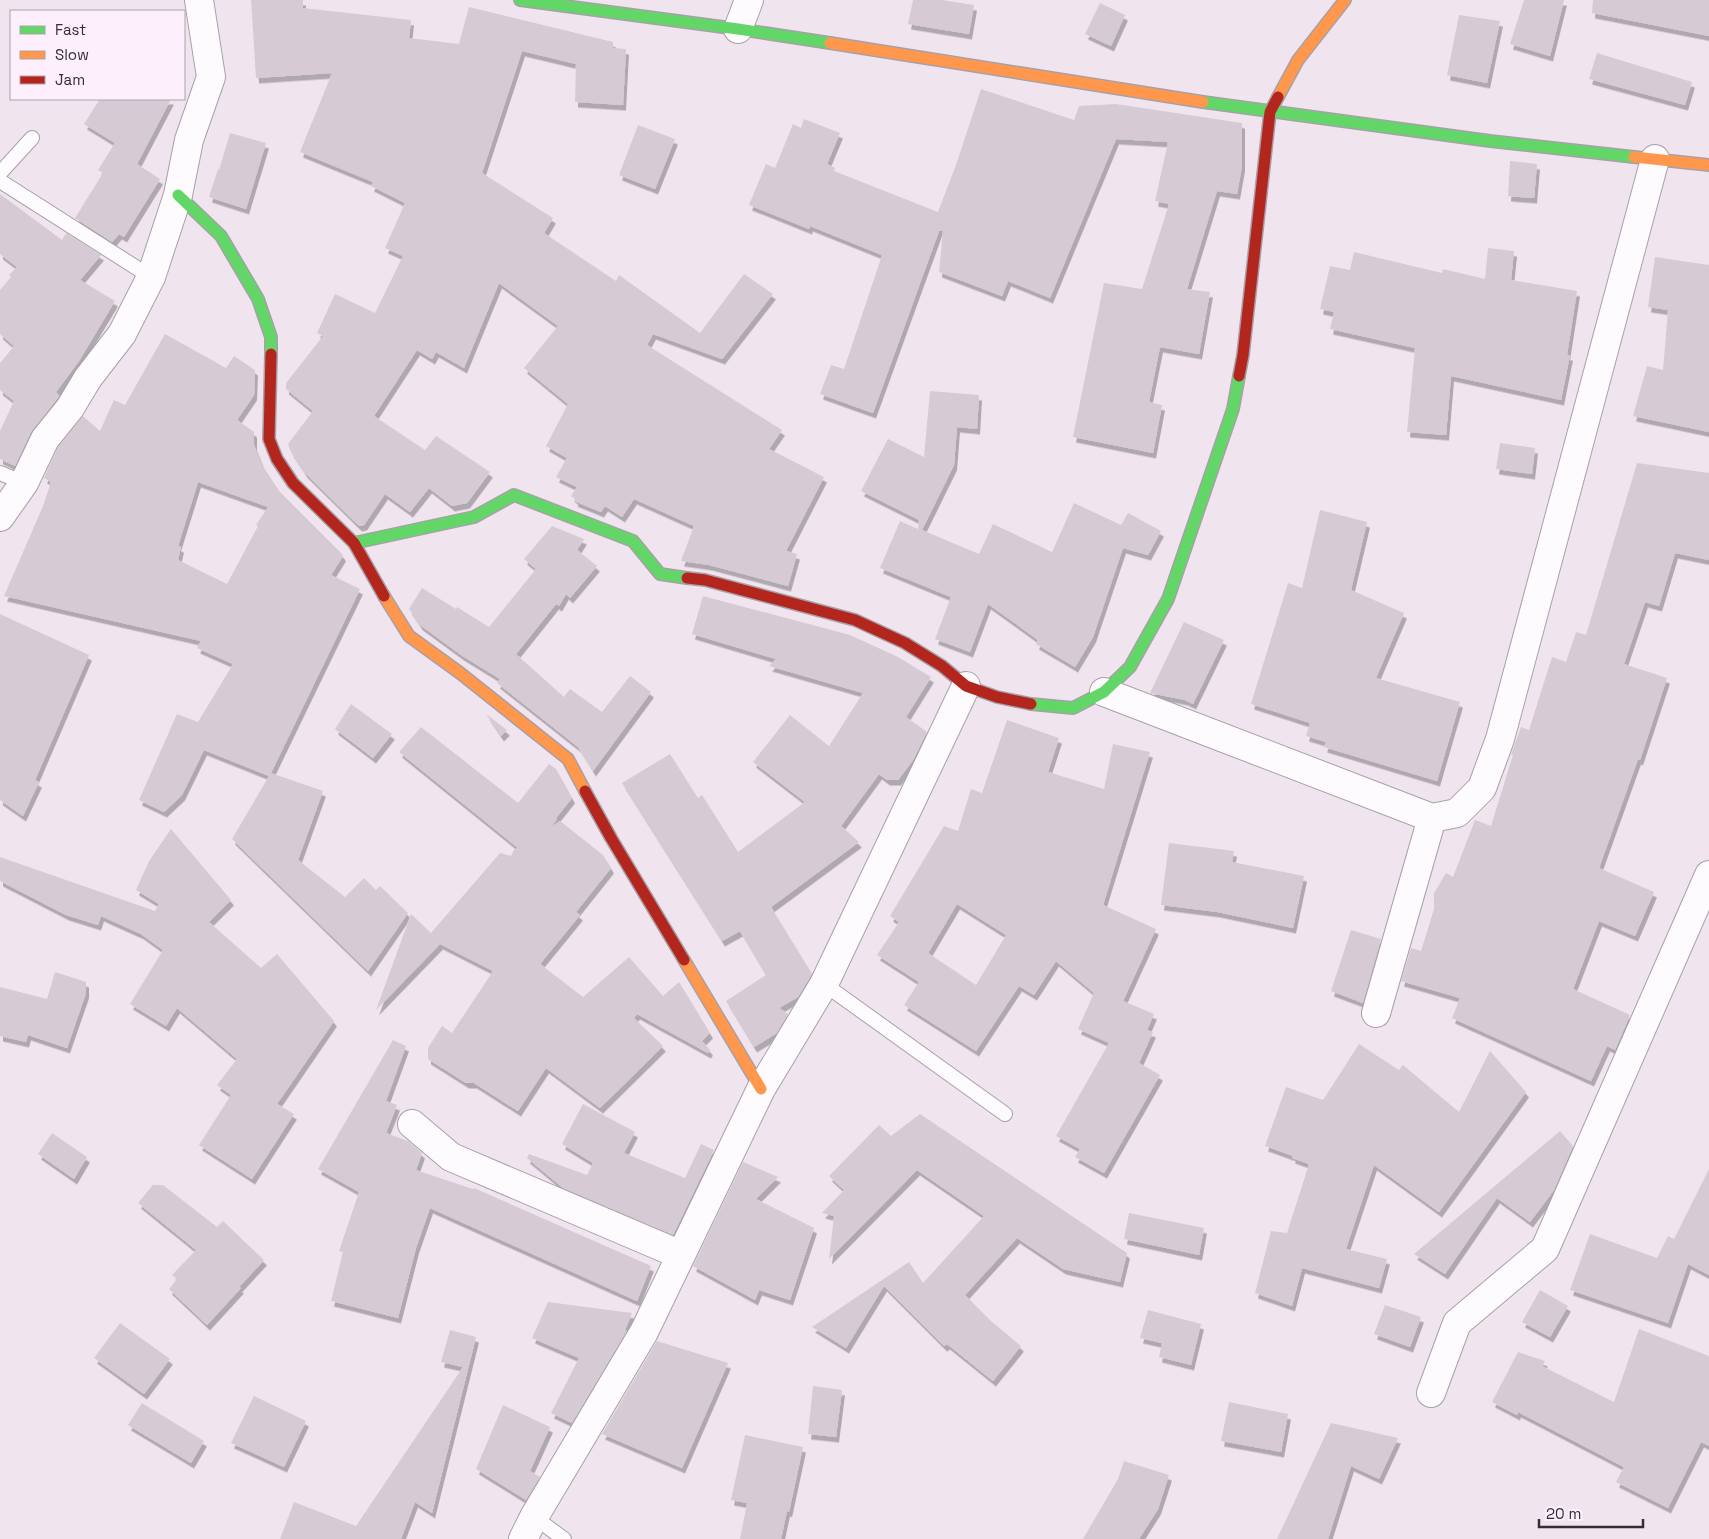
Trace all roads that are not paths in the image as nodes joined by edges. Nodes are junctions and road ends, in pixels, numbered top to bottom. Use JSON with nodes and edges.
{"nodes":[{"id":1,"x":199,"y":0,"type":"edge"},
{"id":2,"x":520,"y":0,"type":"edge"},
{"id":3,"x":749,"y":0,"type":"edge"},
{"id":4,"x":1345,"y":0,"type":"edge"},
{"id":5,"x":738,"y":29,"type":"junction"},
{"id":6,"x":1270,"y":112,"type":"junction"},
{"id":7,"x":32,"y":138,"type":"dead end"},
{"id":8,"x":1655,"y":159,"type":"junction"},
{"id":9,"x":1709,"y":164,"type":"edge"},
{"id":10,"x":0,"y":173,"type":"edge"},
{"id":11,"x":0,"y":181,"type":"edge"},
{"id":12,"x":178,"y":195,"type":"junction"},
{"id":13,"x":151,"y":277,"type":"junction"},
{"id":14,"x":12,"y":478,"type":"edge"},
{"id":15,"x":0,"y":517,"type":"edge"},
{"id":16,"x":354,"y":543,"type":"junction"},
{"id":17,"x":966,"y":686,"type":"junction"},
{"id":18,"x":1104,"y":692,"type":"junction"},
{"id":19,"x":1432,"y":818,"type":"junction"},
{"id":20,"x":1709,"y":874,"type":"edge"},
{"id":21,"x":824,"y":984,"type":"junction"},
{"id":22,"x":1376,"y":1013,"type":"dead end"},
{"id":23,"x":761,"y":1089,"type":"junction"},
{"id":24,"x":1004,"y":1114,"type":"dead end"},
{"id":25,"x":412,"y":1124,"type":"dead end"},
{"id":26,"x":681,"y":1256,"type":"junction"},
{"id":27,"x":1431,"y":1392,"type":"dead end"},
{"id":28,"x":529,"y":1528,"type":"edge"},
{"id":29,"x":564,"y":1539,"type":"edge"}],
"edges":[{"from":1,"to":12,"type":"street"},
{"from":2,"to":5,"type":"street"},
{"from":3,"to":5,"type":"street"},
{"from":4,"to":6,"type":"street"},
{"from":5,"to":6,"type":"street"},
{"from":6,"to":8,"type":"street"},
{"from":6,"to":18,"type":"street"},
{"from":7,"to":10,"type":"lane"},
{"from":8,"to":9,"type":"street"},
{"from":8,"to":19,"type":"street"},
{"from":11,"to":13,"type":"lane"},
{"from":12,"to":13,"type":"street"},
{"from":12,"to":16,"type":"street"},
{"from":13,"to":14,"type":"street"},
{"from":14,"to":15,"type":"street"},
{"from":16,"to":17,"type":"street"},
{"from":16,"to":23,"type":"street"},
{"from":17,"to":18,"type":"street"},
{"from":17,"to":21,"type":"street"},
{"from":18,"to":19,"type":"street"},
{"from":19,"to":22,"type":"street"},
{"from":20,"to":27,"type":"street"},
{"from":21,"to":23,"type":"street"},
{"from":21,"to":24,"type":"lane"},
{"from":23,"to":26,"type":"street"},
{"from":25,"to":26,"type":"street"},
{"from":26,"to":28,"type":"street"},
{"from":28,"to":29,"type":"lane"}]}
